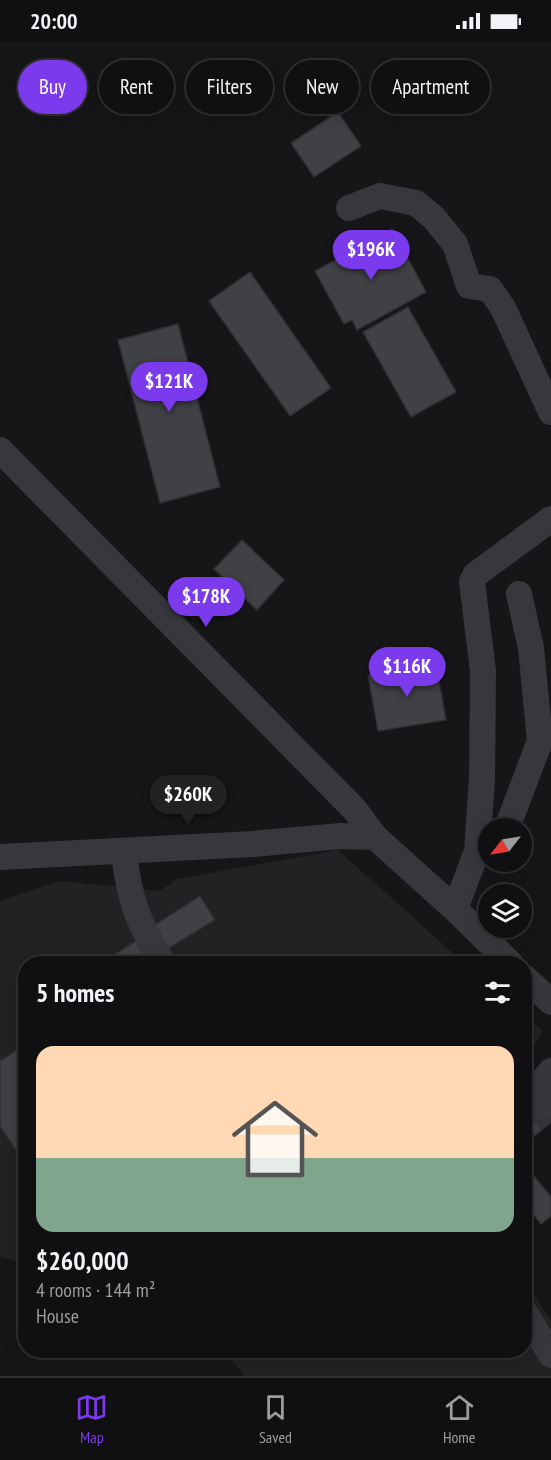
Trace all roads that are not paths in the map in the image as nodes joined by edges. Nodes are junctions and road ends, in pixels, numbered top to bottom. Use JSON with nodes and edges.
{"nodes":[{"id":1,"x":349,"y":208,"type":"dead end"},
{"id":2,"x":551,"y":412,"type":"edge"},
{"id":3,"x":0,"y":450,"type":"edge"},
{"id":4,"x":551,"y":519,"type":"edge"},
{"id":5,"x":519,"y":594,"type":"dead end"},
{"id":6,"x":478,"y":818,"type":"edge"},
{"id":7,"x":511,"y":818,"type":"edge"},
{"id":8,"x":478,"y":826,"type":"edge"},
{"id":9,"x":375,"y":837,"type":"junction"},
{"id":10,"x":124,"y":852,"type":"junction"},
{"id":11,"x":0,"y":857,"type":"edge"},
{"id":12,"x":478,"y":859,"type":"edge"},
{"id":13,"x":478,"y":869,"type":"edge"},
{"id":14,"x":455,"y":909,"type":"junction"},
{"id":15,"x":159,"y":956,"type":"edge"},
{"id":16,"x":503,"y":956,"type":"edge"},
{"id":17,"x":532,"y":984,"type":"edge"},
{"id":18,"x":551,"y":1002,"type":"edge"},
{"id":19,"x":551,"y":1071,"type":"edge"},
{"id":20,"x":539,"y":1107,"type":"dead end"},
{"id":21,"x":532,"y":1324,"type":"edge"},
{"id":22,"x":551,"y":1354,"type":"edge"}],
"edges":[{"from":1,"to":2,"type":"street"},
{"from":3,"to":9,"type":"street"},
{"from":4,"to":6,"type":"street"},
{"from":5,"to":7,"type":"street"},
{"from":8,"to":12,"type":"street"},
{"from":9,"to":10,"type":"street"},
{"from":9,"to":14,"type":"street"},
{"from":10,"to":11,"type":"street"},
{"from":10,"to":15,"type":"street"},
{"from":13,"to":14,"type":"street"},
{"from":14,"to":16,"type":"street"},
{"from":17,"to":18,"type":"street"},
{"from":19,"to":20,"type":"street"},
{"from":21,"to":22,"type":"street"}]}
